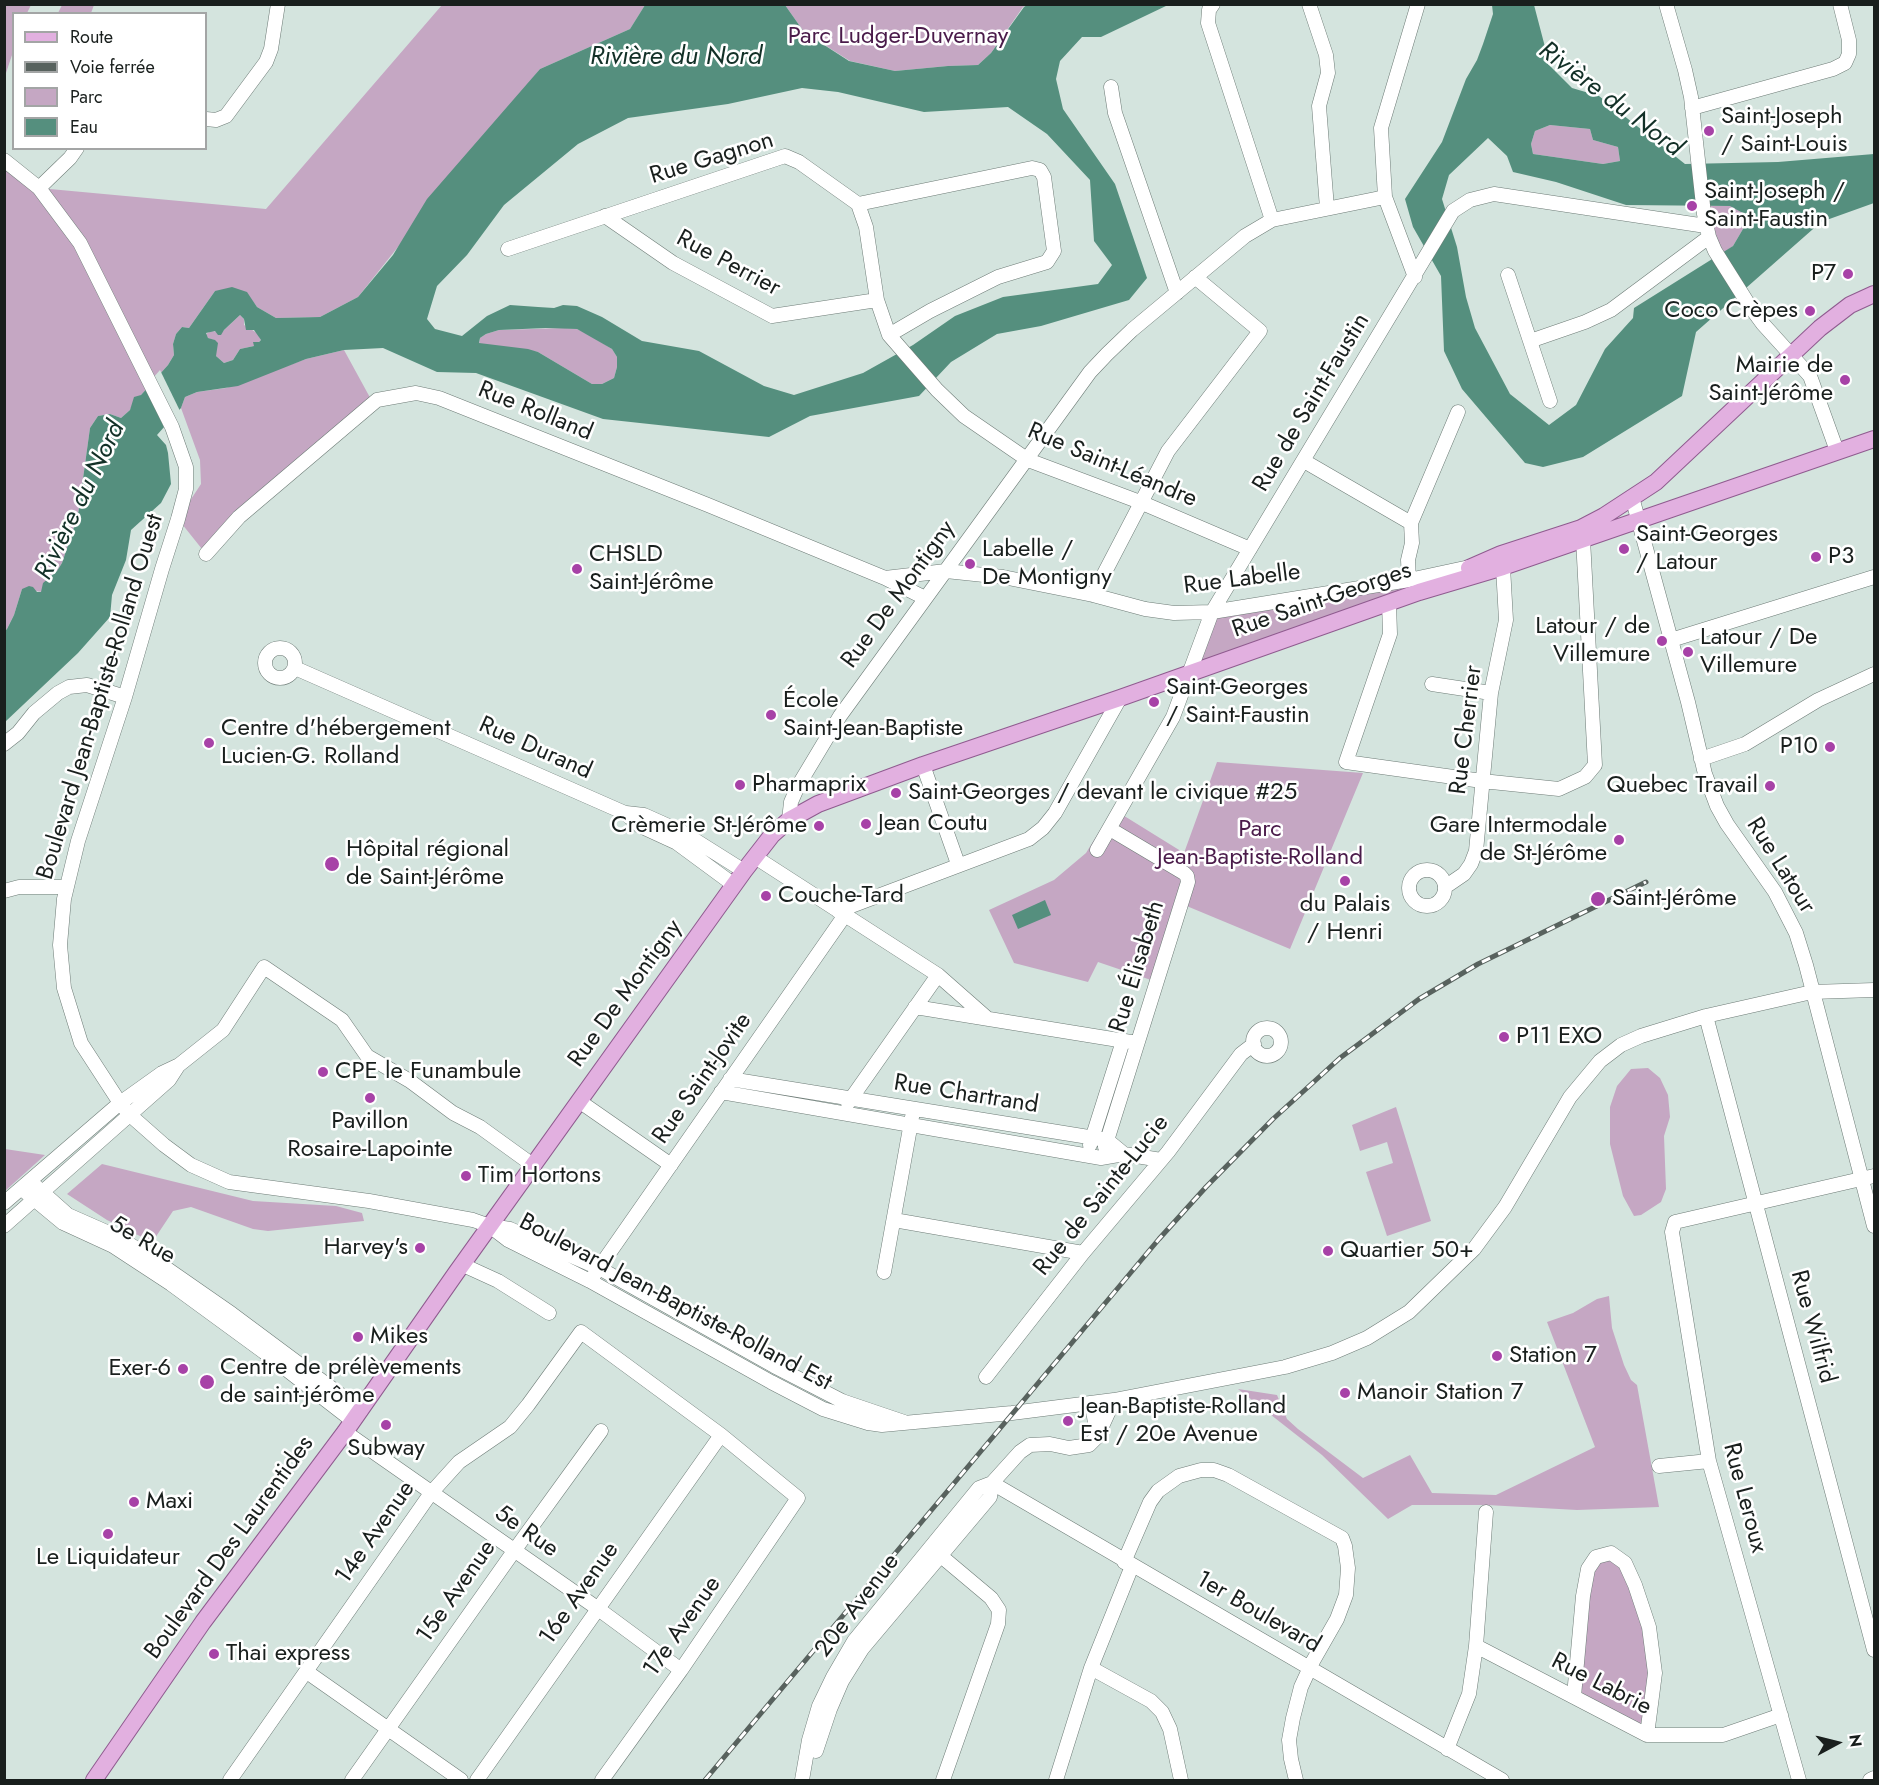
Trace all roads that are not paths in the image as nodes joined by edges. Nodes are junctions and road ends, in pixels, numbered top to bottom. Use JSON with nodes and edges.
{"nodes":[{"id":1,"x":278,"y":4,"type":"edge"},
{"id":2,"x":1213,"y":4,"type":"edge"},
{"id":3,"x":1309,"y":4,"type":"edge"},
{"id":4,"x":1418,"y":4,"type":"edge"},
{"id":5,"x":1666,"y":4,"type":"edge"},
{"id":6,"x":1840,"y":4,"type":"edge"},
{"id":7,"x":1111,"y":87,"type":"dead end"},
{"id":8,"x":1692,"y":108,"type":"junction"},
{"id":9,"x":207,"y":119,"type":"edge"},
{"id":10,"x":76,"y":150,"type":"edge"},
{"id":11,"x":4,"y":160,"type":"edge"},
{"id":12,"x":39,"y":188,"type":"junction"},
{"id":13,"x":1385,"y":196,"type":"junction"},
{"id":14,"x":858,"y":204,"type":"junction"},
{"id":15,"x":1327,"y":208,"type":"junction"},
{"id":16,"x":605,"y":216,"type":"junction"},
{"id":17,"x":1272,"y":220,"type":"junction"},
{"id":18,"x":1706,"y":225,"type":"junction"},
{"id":19,"x":508,"y":249,"type":"dead end"},
{"id":20,"x":1508,"y":275,"type":"dead end"},
{"id":21,"x":1415,"y":277,"type":"junction"},
{"id":22,"x":1195,"y":278,"type":"junction"},
{"id":23,"x":1177,"y":293,"type":"junction"},
{"id":24,"x":1875,"y":294,"type":"edge"},
{"id":25,"x":877,"y":300,"type":"junction"},
{"id":26,"x":892,"y":339,"type":"junction"},
{"id":27,"x":1530,"y":340,"type":"junction"},
{"id":28,"x":1792,"y":356,"type":"junction"},
{"id":29,"x":1550,"y":401,"type":"dead end"},
{"id":30,"x":1458,"y":412,"type":"dead end"},
{"id":31,"x":1875,"y":439,"type":"edge"},
{"id":32,"x":1838,"y":451,"type":"junction"},
{"id":33,"x":1028,"y":460,"type":"junction"},
{"id":34,"x":1304,"y":461,"type":"junction"},
{"id":35,"x":1659,"y":479,"type":"junction"},
{"id":36,"x":1632,"y":497,"type":"junction"},
{"id":37,"x":1140,"y":502,"type":"junction"},
{"id":38,"x":1669,"y":510,"type":"junction"},
{"id":39,"x":1639,"y":520,"type":"junction"},
{"id":40,"x":1411,"y":523,"type":"junction"},
{"id":41,"x":1583,"y":539,"type":"junction"},
{"id":42,"x":1250,"y":549,"type":"junction"},
{"id":43,"x":206,"y":554,"type":"dead end"},
{"id":44,"x":1503,"y":567,"type":"junction"},
{"id":45,"x":946,"y":571,"type":"junction"},
{"id":46,"x":1875,"y":577,"type":"edge"},
{"id":47,"x":885,"y":578,"type":"junction"},
{"id":48,"x":1414,"y":586,"type":"junction"},
{"id":49,"x":1093,"y":594,"type":"junction"},
{"id":50,"x":925,"y":598,"type":"junction"},
{"id":51,"x":1389,"y":603,"type":"junction"},
{"id":52,"x":1212,"y":612,"type":"junction"},
{"id":53,"x":1671,"y":640,"type":"junction"},
{"id":54,"x":295,"y":668,"type":"dead end"},
{"id":55,"x":1189,"y":673,"type":"junction"},
{"id":56,"x":1875,"y":674,"type":"edge"},
{"id":57,"x":1432,"y":684,"type":"dead end"},
{"id":58,"x":1491,"y":693,"type":"junction"},
{"id":59,"x":125,"y":697,"type":"junction"},
{"id":60,"x":1120,"y":698,"type":"junction"},
{"id":61,"x":4,"y":744,"type":"edge"},
{"id":62,"x":1701,"y":759,"type":"junction"},
{"id":63,"x":922,"y":765,"type":"junction"},
{"id":64,"x":1482,"y":781,"type":"junction"},
{"id":65,"x":625,"y":813,"type":"junction"},
{"id":66,"x":789,"y":820,"type":"junction"},
{"id":67,"x":1110,"y":829,"type":"junction"},
{"id":68,"x":1097,"y":850,"type":"dead end"},
{"id":69,"x":755,"y":857,"type":"junction"},
{"id":70,"x":958,"y":864,"type":"junction"},
{"id":71,"x":744,"y":871,"type":"junction"},
{"id":72,"x":734,"y":885,"type":"junction"},
{"id":73,"x":65,"y":887,"type":"junction"},
{"id":74,"x":1445,"y":887,"type":"dead end"},
{"id":75,"x":4,"y":891,"type":"edge"},
{"id":76,"x":842,"y":913,"type":"junction"},
{"id":77,"x":938,"y":975,"type":"junction"},
{"id":78,"x":1875,"y":990,"type":"edge"},
{"id":79,"x":1812,"y":992,"type":"junction"},
{"id":80,"x":915,"y":1007,"type":"junction"},
{"id":81,"x":1706,"y":1016,"type":"junction"},
{"id":82,"x":988,"y":1019,"type":"junction"},
{"id":83,"x":1130,"y":1042,"type":"junction"},
{"id":84,"x":1254,"y":1044,"type":"dead end"},
{"id":85,"x":179,"y":1065,"type":"junction"},
{"id":86,"x":730,"y":1079,"type":"junction"},
{"id":87,"x":796,"y":1090,"type":"junction"},
{"id":88,"x":721,"y":1092,"type":"junction"},
{"id":89,"x":850,"y":1098,"type":"junction"},
{"id":90,"x":579,"y":1101,"type":"junction"},
{"id":91,"x":120,"y":1103,"type":"junction"},
{"id":92,"x":795,"y":1105,"type":"junction"},
{"id":93,"x":914,"y":1109,"type":"junction"},
{"id":94,"x":844,"y":1113,"type":"junction"},
{"id":95,"x":130,"y":1115,"type":"junction"},
{"id":96,"x":911,"y":1125,"type":"junction"},
{"id":97,"x":1100,"y":1139,"type":"junction"},
{"id":98,"x":1124,"y":1154,"type":"junction"},
{"id":99,"x":1087,"y":1155,"type":"junction"},
{"id":100,"x":1101,"y":1158,"type":"junction"},
{"id":101,"x":1161,"y":1160,"type":"junction"},
{"id":102,"x":671,"y":1165,"type":"junction"},
{"id":103,"x":534,"y":1166,"type":"junction"},
{"id":104,"x":1868,"y":1177,"type":"edge"},
{"id":105,"x":26,"y":1186,"type":"junction"},
{"id":106,"x":38,"y":1196,"type":"junction"},
{"id":107,"x":4,"y":1203,"type":"edge"},
{"id":108,"x":1756,"y":1203,"type":"junction"},
{"id":109,"x":894,"y":1220,"type":"junction"},
{"id":110,"x":4,"y":1226,"type":"edge"},
{"id":111,"x":490,"y":1226,"type":"junction"},
{"id":112,"x":1875,"y":1226,"type":"edge"},
{"id":113,"x":1083,"y":1252,"type":"junction"},
{"id":114,"x":463,"y":1264,"type":"junction"},
{"id":115,"x":598,"y":1268,"type":"junction"},
{"id":116,"x":884,"y":1272,"type":"dead end"},
{"id":117,"x":590,"y":1281,"type":"junction"},
{"id":118,"x":549,"y":1313,"type":"dead end"},
{"id":119,"x":734,"y":1344,"type":"junction"},
{"id":120,"x":726,"y":1358,"type":"junction"},
{"id":121,"x":779,"y":1368,"type":"junction"},
{"id":122,"x":986,"y":1377,"type":"dead end"},
{"id":123,"x":771,"y":1382,"type":"junction"},
{"id":124,"x":1114,"y":1400,"type":"junction"},
{"id":125,"x":1092,"y":1403,"type":"junction"},
{"id":126,"x":353,"y":1421,"type":"junction"},
{"id":127,"x":904,"y":1422,"type":"junction"},
{"id":128,"x":601,"y":1431,"type":"dead end"},
{"id":129,"x":722,"y":1435,"type":"junction"},
{"id":130,"x":1097,"y":1437,"type":"junction"},
{"id":131,"x":1709,"y":1461,"type":"junction"},
{"id":132,"x":1659,"y":1466,"type":"dead end"},
{"id":133,"x":992,"y":1483,"type":"junction"},
{"id":134,"x":431,"y":1493,"type":"junction"},
{"id":135,"x":1486,"y":1512,"type":"dead end"},
{"id":136,"x":514,"y":1551,"type":"junction"},
{"id":137,"x":936,"y":1552,"type":"junction"},
{"id":138,"x":1128,"y":1564,"type":"junction"},
{"id":139,"x":597,"y":1608,"type":"junction"},
{"id":140,"x":1476,"y":1646,"type":"junction"},
{"id":141,"x":1875,"y":1650,"type":"edge"},
{"id":142,"x":1091,"y":1668,"type":"junction"},
{"id":143,"x":1309,"y":1669,"type":"junction"},
{"id":144,"x":681,"y":1670,"type":"junction"},
{"id":145,"x":307,"y":1672,"type":"junction"},
{"id":146,"x":1574,"y":1696,"type":"junction"},
{"id":147,"x":1781,"y":1715,"type":"junction"},
{"id":148,"x":389,"y":1729,"type":"junction"},
{"id":149,"x":1647,"y":1736,"type":"junction"},
{"id":150,"x":1446,"y":1749,"type":"junction"},
{"id":151,"x":100,"y":1778,"type":"edge"},
{"id":152,"x":1875,"y":1778,"type":"edge"},
{"id":153,"x":230,"y":1780,"type":"edge"},
{"id":154,"x":352,"y":1780,"type":"edge"},
{"id":155,"x":461,"y":1780,"type":"edge"},
{"id":156,"x":477,"y":1780,"type":"edge"},
{"id":157,"x":602,"y":1780,"type":"edge"},
{"id":158,"x":802,"y":1780,"type":"edge"},
{"id":159,"x":811,"y":1780,"type":"edge"},
{"id":160,"x":943,"y":1780,"type":"edge"},
{"id":161,"x":1056,"y":1780,"type":"edge"},
{"id":162,"x":1181,"y":1780,"type":"edge"},
{"id":163,"x":1296,"y":1780,"type":"edge"},
{"id":164,"x":1502,"y":1780,"type":"edge"},
{"id":165,"x":1799,"y":1780,"type":"edge"},
{"id":166,"x":1870,"y":1780,"type":"edge"}],
"edges":[{"from":1,"to":9,"type":"street"},
{"from":2,"to":17,"type":"street"},
{"from":3,"to":15,"type":"street"},
{"from":4,"to":13,"type":"street"},
{"from":5,"to":8,"type":"street"},
{"from":6,"to":8,"type":"street"},
{"from":7,"to":23,"type":"street"},
{"from":8,"to":18,"type":"street"},
{"from":10,"to":12,"type":"street"},
{"from":11,"to":12,"type":"street","name":"Boulevard Jean-Baptiste-Rolland Ouest"},
{"from":12,"to":59,"type":"street","name":"Boulevard Jean-Baptiste-Rolland Ouest"},
{"from":13,"to":15,"type":"street","name":"Rue De Montigny"},
{"from":13,"to":21,"type":"street"},
{"from":14,"to":16,"type":"street","name":"Rue Gagnon"},
{"from":14,"to":25,"type":"street"},
{"from":14,"to":26,"type":"street"},
{"from":15,"to":17,"type":"street","name":"Rue De Montigny"},
{"from":16,"to":19,"type":"street","name":"Rue Gagnon"},
{"from":16,"to":25,"type":"street","name":"Rue Perrier"},
{"from":17,"to":22,"type":"street","name":"Rue De Montigny"},
{"from":18,"to":21,"type":"street","name":"Rue de Saint-Faustin"},
{"from":18,"to":27,"type":"street"},
{"from":18,"to":28,"type":"street"},
{"from":20,"to":27,"type":"street"},
{"from":21,"to":34,"type":"street","name":"Rue de Saint-Faustin"},
{"from":22,"to":23,"type":"street","name":"Rue De Montigny"},
{"from":22,"to":37,"type":"street"},
{"from":23,"to":33,"type":"street","name":"Rue De Montigny"},
{"from":24,"to":28,"type":"main road","name":"Rue Labelle"},
{"from":25,"to":26,"type":"street"},
{"from":26,"to":33,"type":"street","name":"Rue Saint-Léandre"},
{"from":27,"to":29,"type":"street"},
{"from":28,"to":32,"type":"street"},
{"from":28,"to":35,"type":"main road","name":"Rue Labelle"},
{"from":30,"to":40,"type":"street"},
{"from":31,"to":32,"type":"main road","name":"Rue Saint-Georges"},
{"from":32,"to":38,"type":"main road","name":"Rue Saint-Georges"},
{"from":33,"to":37,"type":"street","name":"Rue Saint-Léandre"},
{"from":33,"to":45,"type":"street","name":"Rue De Montigny"},
{"from":34,"to":40,"type":"street"},
{"from":34,"to":42,"type":"street","name":"Rue de Saint-Faustin"},
{"from":35,"to":36,"type":"main road","name":"Rue Labelle"},
{"from":35,"to":38,"type":"main road"},
{"from":36,"to":39,"type":"street","name":"Rue Latour"},
{"from":36,"to":48,"type":"main road","name":"Rue Labelle"},
{"from":37,"to":42,"type":"street","name":"Rue Saint-Léandre"},
{"from":37,"to":49,"type":"street"},
{"from":38,"to":39,"type":"main road","name":"Rue Saint-Georges"},
{"from":39,"to":41,"type":"main road","name":"Rue Saint-Georges"},
{"from":39,"to":53,"type":"street","name":"Rue Latour"},
{"from":40,"to":48,"type":"street"},
{"from":41,"to":44,"type":"main road","name":"Rue Saint-Georges"},
{"from":41,"to":64,"type":"street"},
{"from":42,"to":52,"type":"street","name":"Rue de Saint-Faustin"},
{"from":43,"to":47,"type":"street","name":"Rue Rolland"},
{"from":44,"to":48,"type":"main road","name":"Rue Saint-Georges"},
{"from":44,"to":58,"type":"street","name":"Rue Cherrier"},
{"from":45,"to":47,"type":"street","name":"Rue Rolland"},
{"from":45,"to":49,"type":"street","name":"Rue Labelle"},
{"from":45,"to":50,"type":"street","name":"Rue De Montigny"},
{"from":46,"to":53,"type":"street"},
{"from":47,"to":50,"type":"street","name":"Rue Rolland"},
{"from":48,"to":51,"type":"main road","name":"Rue Saint-Georges"},
{"from":48,"to":52,"type":"street","name":"Rue Labelle"},
{"from":49,"to":52,"type":"street","name":"Rue Labelle"},
{"from":50,"to":66,"type":"street","name":"Rue De Montigny"},
{"from":51,"to":55,"type":"main road","name":"Rue Saint-Georges"},
{"from":51,"to":64,"type":"street"},
{"from":52,"to":55,"type":"street","name":"Rue de Saint-Faustin"},
{"from":53,"to":62,"type":"street","name":"Rue Latour"},
{"from":54,"to":65,"type":"street","name":"Rue Durand"},
{"from":55,"to":60,"type":"main road","name":"Rue Saint-Georges"},
{"from":55,"to":67,"type":"street","name":"Rue de Saint-Faustin"},
{"from":56,"to":62,"type":"street"},
{"from":57,"to":58,"type":"street"},
{"from":58,"to":64,"type":"street","name":"Rue Cherrier"},
{"from":59,"to":61,"type":"street"},
{"from":59,"to":73,"type":"street","name":"Boulevard Jean-Baptiste-Rolland Ouest"},
{"from":60,"to":63,"type":"main road","name":"Rue Saint-Georges"},
{"from":60,"to":70,"type":"street"},
{"from":62,"to":79,"type":"street","name":"Rue Latour"},
{"from":63,"to":66,"type":"main road","name":"Rue Saint-Georges"},
{"from":63,"to":70,"type":"street"},
{"from":64,"to":74,"type":"street","name":"Rue Cherrier"},
{"from":65,"to":71,"type":"street","name":"Rue Durand"},
{"from":65,"to":72,"type":"street","name":"Rue Durand"},
{"from":66,"to":69,"type":"main road","name":"Rue De Montigny"},
{"from":67,"to":68,"type":"street","name":"Rue de Saint-Faustin"},
{"from":67,"to":83,"type":"street","name":"Rue Élisabeth"},
{"from":69,"to":71,"type":"main road","name":"Rue De Montigny"},
{"from":69,"to":76,"type":"street"},
{"from":70,"to":76,"type":"street"},
{"from":71,"to":72,"type":"main road","name":"Rue De Montigny"},
{"from":72,"to":90,"type":"main road","name":"Rue De Montigny"},
{"from":73,"to":75,"type":"street"},
{"from":73,"to":91,"type":"street","name":"Boulevard Jean-Baptiste-Rolland Ouest"},
{"from":76,"to":77,"type":"street"},
{"from":76,"to":86,"type":"street","name":"Rue Saint-Jovite"},
{"from":77,"to":80,"type":"street"},
{"from":77,"to":82,"type":"street"},
{"from":78,"to":79,"type":"street","name":"Boulevard Jean-Baptiste-Rolland Est"},
{"from":79,"to":81,"type":"street","name":"Boulevard Jean-Baptiste-Rolland Est"},
{"from":79,"to":104,"type":"street","name":"Rue Latour"},
{"from":80,"to":82,"type":"street"},
{"from":80,"to":89,"type":"street"},
{"from":81,"to":108,"type":"street","name":"Rue Wilfrid"},
{"from":81,"to":124,"type":"street","name":"Boulevard Jean-Baptiste-Rolland Est"},
{"from":82,"to":83,"type":"street"},
{"from":83,"to":97,"type":"street","name":"Rue Élisabeth"},
{"from":84,"to":101,"type":"street","name":"Rue de Sainte-Lucie"},
{"from":85,"to":91,"type":"street"},
{"from":85,"to":95,"type":"street"},
{"from":85,"to":103,"type":"street"},
{"from":86,"to":87,"type":"street","name":"Rue Chartrand"},
{"from":86,"to":88,"type":"street","name":"Rue Saint-Jovite"},
{"from":87,"to":89,"type":"street","name":"Rue Chartrand"},
{"from":87,"to":92,"type":"street"},
{"from":88,"to":92,"type":"street","name":"Rue Chartrand"},
{"from":88,"to":102,"type":"street","name":"Rue Saint-Jovite"},
{"from":89,"to":93,"type":"street","name":"Rue Chartrand"},
{"from":89,"to":94,"type":"street"},
{"from":90,"to":102,"type":"street"},
{"from":90,"to":103,"type":"main road","name":"Rue De Montigny"},
{"from":91,"to":95,"type":"street","name":"Boulevard Jean-Baptiste-Rolland Ouest"},
{"from":91,"to":105,"type":"street"},
{"from":92,"to":94,"type":"street","name":"Rue Chartrand"},
{"from":93,"to":96,"type":"street"},
{"from":93,"to":97,"type":"street","name":"Rue Chartrand"},
{"from":94,"to":96,"type":"street","name":"Rue Chartrand"},
{"from":95,"to":106,"type":"street"},
{"from":95,"to":111,"type":"street","name":"Boulevard Jean-Baptiste-Rolland Ouest"},
{"from":96,"to":99,"type":"street","name":"Rue Chartrand"},
{"from":96,"to":109,"type":"street"},
{"from":97,"to":98,"type":"street"},
{"from":97,"to":99,"type":"street","name":"Rue Élisabeth"},
{"from":97,"to":100,"type":"street","name":"Rue Élisabeth"},
{"from":98,"to":100,"type":"street","name":"Rue Chartrand"},
{"from":98,"to":101,"type":"street","name":"Rue Chartrand"},
{"from":99,"to":100,"type":"street","name":"Rue Chartrand"},
{"from":101,"to":113,"type":"street","name":"Rue de Sainte-Lucie"},
{"from":102,"to":115,"type":"street","name":"Rue Saint-Jovite"},
{"from":103,"to":111,"type":"main road","name":"Rue De Montigny"},
{"from":104,"to":108,"type":"street"},
{"from":104,"to":112,"type":"street","name":"Rue Latour"},
{"from":105,"to":106,"type":"street","name":"5e Rue"},
{"from":105,"to":107,"type":"street"},
{"from":106,"to":110,"type":"street"},
{"from":106,"to":126,"type":"street","name":"5e Rue"},
{"from":108,"to":131,"type":"street","name":"Rue Leroux"},
{"from":108,"to":141,"type":"street","name":"Rue Wilfrid"},
{"from":109,"to":113,"type":"street"},
{"from":109,"to":116,"type":"street"},
{"from":111,"to":114,"type":"main road","name":"Boulevard Des Laurentides"},
{"from":111,"to":115,"type":"street","name":"Boulevard Jean-Baptiste-Rolland Est"},
{"from":111,"to":117,"type":"street","name":"Boulevard Jean-Baptiste-Rolland Est"},
{"from":113,"to":122,"type":"street","name":"Rue de Sainte-Lucie"},
{"from":114,"to":118,"type":"street"},
{"from":114,"to":126,"type":"main road","name":"Boulevard Des Laurentides"},
{"from":115,"to":117,"type":"street","name":"Rue Saint-Jovite"},
{"from":115,"to":119,"type":"street","name":"Boulevard Jean-Baptiste-Rolland Est"},
{"from":117,"to":120,"type":"street","name":"Boulevard Jean-Baptiste-Rolland Est"},
{"from":119,"to":120,"type":"street"},
{"from":119,"to":121,"type":"street","name":"Boulevard Jean-Baptiste-Rolland Est"},
{"from":120,"to":123,"type":"street","name":"Boulevard Jean-Baptiste-Rolland Est"},
{"from":121,"to":123,"type":"street"},
{"from":121,"to":127,"type":"street","name":"Boulevard Jean-Baptiste-Rolland Est"},
{"from":123,"to":127,"type":"street","name":"Boulevard Jean-Baptiste-Rolland Est"},
{"from":124,"to":125,"type":"street","name":"Boulevard Jean-Baptiste-Rolland Est"},
{"from":124,"to":130,"type":"street"},
{"from":125,"to":127,"type":"street","name":"Boulevard Jean-Baptiste-Rolland Est"},
{"from":125,"to":130,"type":"street"},
{"from":126,"to":134,"type":"street","name":"5e Rue"},
{"from":126,"to":151,"type":"main road","name":"Boulevard Des Laurentides"},
{"from":128,"to":136,"type":"street","name":"15e Avenue"},
{"from":129,"to":134,"type":"street","name":"14e Avenue"},
{"from":129,"to":139,"type":"street","name":"16e Avenue"},
{"from":129,"to":144,"type":"street","name":"17e Avenue"},
{"from":130,"to":133,"type":"street","name":"20e Avenue"},
{"from":131,"to":132,"type":"street"},
{"from":131,"to":147,"type":"street","name":"Rue Leroux"},
{"from":133,"to":137,"type":"street","name":"20e Avenue"},
{"from":133,"to":138,"type":"street","name":"1er Boulevard"},
{"from":134,"to":136,"type":"street","name":"5e Rue"},
{"from":134,"to":145,"type":"street","name":"14e Avenue"},
{"from":135,"to":140,"type":"street"},
{"from":136,"to":139,"type":"street","name":"5e Rue"},
{"from":136,"to":148,"type":"street","name":"15e Avenue"},
{"from":137,"to":158,"type":"street","name":"20e Avenue"},
{"from":137,"to":159,"type":"street","name":"20e Avenue"},
{"from":137,"to":160,"type":"street"},
{"from":138,"to":142,"type":"street"},
{"from":138,"to":143,"type":"street","name":"1er Boulevard"},
{"from":138,"to":143,"type":"street"},
{"from":139,"to":144,"type":"street","name":"5e Rue"},
{"from":139,"to":156,"type":"street","name":"16e Avenue"},
{"from":140,"to":146,"type":"street","name":"Rue Labrie"},
{"from":140,"to":150,"type":"street"},
{"from":142,"to":161,"type":"street"},
{"from":142,"to":162,"type":"street"},
{"from":143,"to":150,"type":"street","name":"1er Boulevard"},
{"from":143,"to":163,"type":"street"},
{"from":144,"to":157,"type":"street","name":"17e Avenue"},
{"from":145,"to":148,"type":"street"},
{"from":145,"to":153,"type":"street","name":"14e Avenue"},
{"from":146,"to":149,"type":"street","name":"Rue Labrie"},
{"from":146,"to":149,"type":"street"},
{"from":147,"to":149,"type":"street","name":"Rue Labrie"},
{"from":147,"to":165,"type":"street","name":"Rue Leroux"},
{"from":148,"to":154,"type":"street","name":"15e Avenue"},
{"from":148,"to":155,"type":"street"},
{"from":150,"to":164,"type":"street","name":"1er Boulevard"},
{"from":152,"to":166,"type":"street"}]}
